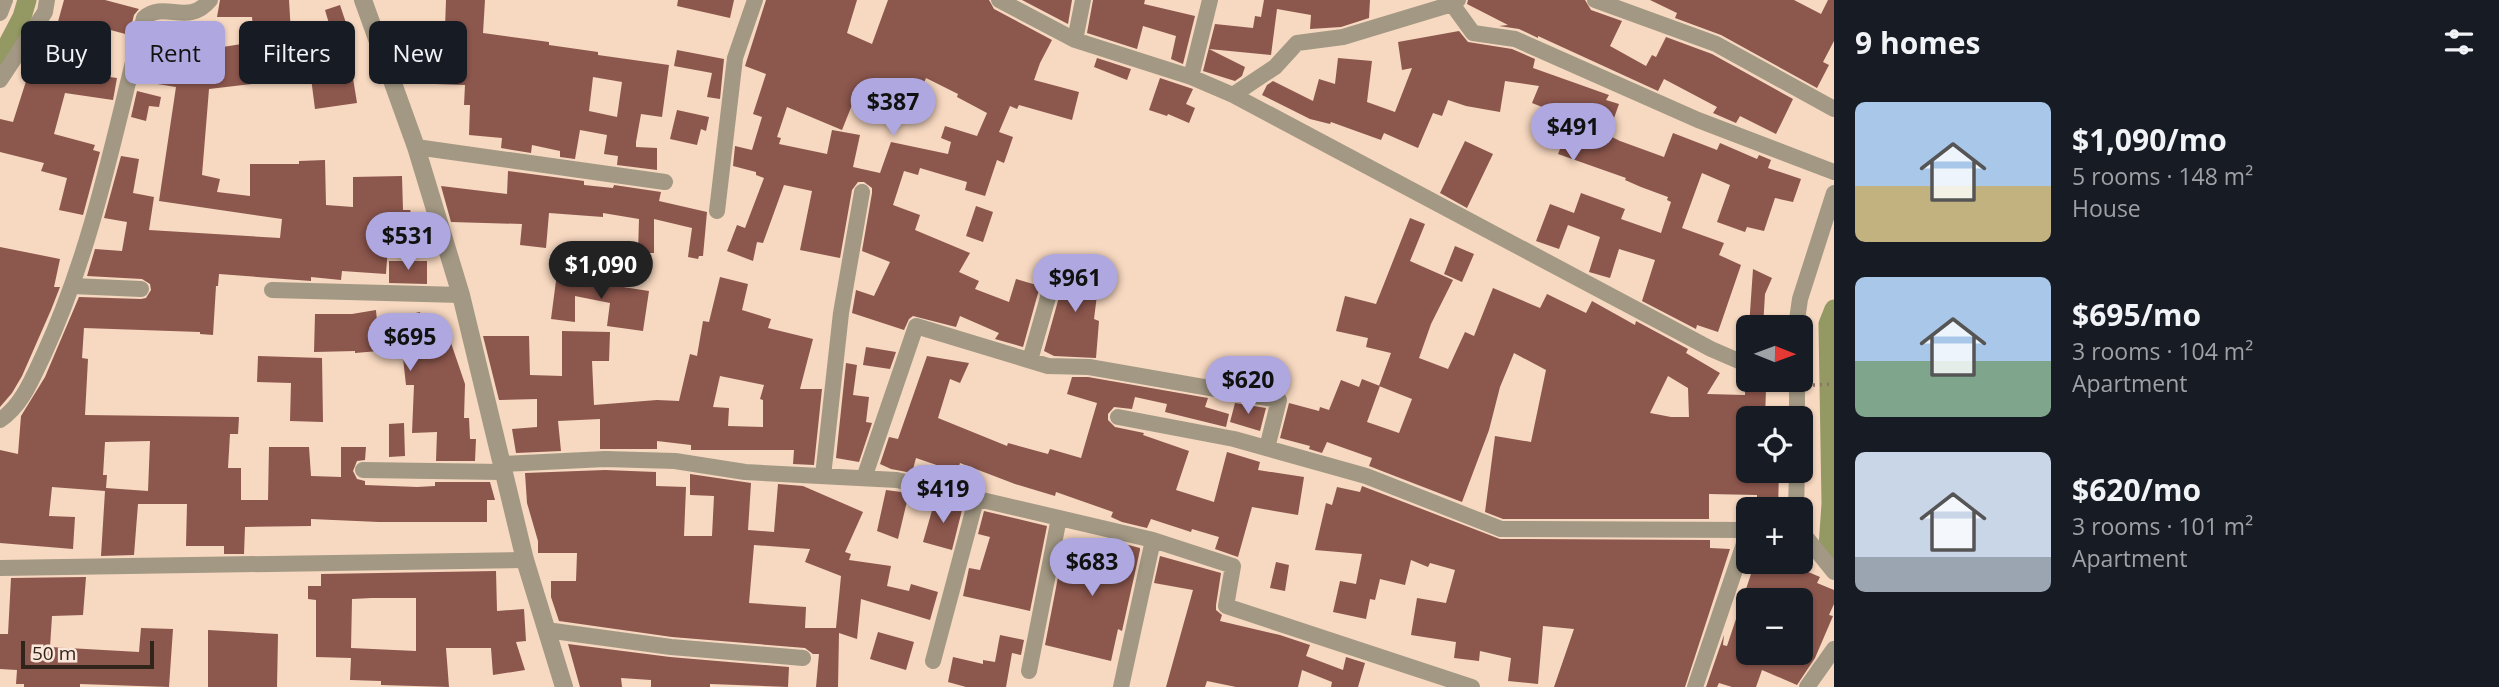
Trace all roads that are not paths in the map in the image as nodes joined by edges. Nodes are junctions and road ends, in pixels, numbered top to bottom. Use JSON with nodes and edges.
{"nodes":[{"id":1,"x":5,"y":0,"type":"edge"},
{"id":2,"x":47,"y":0,"type":"edge"},
{"id":3,"x":210,"y":0,"type":"edge"},
{"id":4,"x":363,"y":0,"type":"edge"},
{"id":5,"x":755,"y":0,"type":"edge"},
{"id":6,"x":999,"y":0,"type":"edge"},
{"id":7,"x":1083,"y":0,"type":"edge"},
{"id":8,"x":1210,"y":0,"type":"edge"},
{"id":9,"x":1595,"y":0,"type":"edge"},
{"id":10,"x":1455,"y":2,"type":"edge"},
{"id":11,"x":1432,"y":5,"type":"edge"},
{"id":12,"x":0,"y":13,"type":"edge"},
{"id":13,"x":1075,"y":40,"type":"junction"},
{"id":14,"x":1191,"y":77,"type":"junction"},
{"id":15,"x":0,"y":80,"type":"edge"},
{"id":16,"x":1233,"y":95,"type":"junction"},
{"id":17,"x":1834,"y":109,"type":"edge"},
{"id":18,"x":416,"y":147,"type":"junction"},
{"id":19,"x":1834,"y":172,"type":"edge"},
{"id":20,"x":666,"y":182,"type":"dead end"},
{"id":21,"x":862,"y":192,"type":"dead end"},
{"id":22,"x":1834,"y":192,"type":"edge"},
{"id":23,"x":717,"y":211,"type":"dead end"},
{"id":24,"x":72,"y":286,"type":"junction"},
{"id":25,"x":1051,"y":287,"type":"dead end"},
{"id":26,"x":141,"y":289,"type":"dead end"},
{"id":27,"x":272,"y":290,"type":"dead end"},
{"id":28,"x":461,"y":295,"type":"junction"},
{"id":29,"x":1798,"y":315,"type":"edge"},
{"id":30,"x":1030,"y":360,"type":"junction"},
{"id":31,"x":1736,"y":360,"type":"edge"},
{"id":32,"x":1118,"y":417,"type":"dead end"},
{"id":33,"x":0,"y":420,"type":"edge"},
{"id":34,"x":1267,"y":448,"type":"junction"},
{"id":35,"x":501,"y":468,"type":"junction"},
{"id":36,"x":363,"y":470,"type":"dead end"},
{"id":37,"x":823,"y":476,"type":"junction"},
{"id":38,"x":864,"y":478,"type":"junction"},
{"id":39,"x":976,"y":500,"type":"junction"},
{"id":40,"x":1059,"y":518,"type":"junction"},
{"id":41,"x":1736,"y":531,"type":"edge"},
{"id":42,"x":1153,"y":540,"type":"junction"},
{"id":43,"x":1813,"y":546,"type":"edge"},
{"id":44,"x":525,"y":560,"type":"junction"},
{"id":45,"x":1736,"y":566,"type":"edge"},
{"id":46,"x":0,"y":568,"type":"edge"},
{"id":47,"x":1834,"y":572,"type":"edge"},
{"id":48,"x":546,"y":631,"type":"junction"},
{"id":49,"x":1834,"y":649,"type":"edge"},
{"id":50,"x":803,"y":658,"type":"dead end"},
{"id":51,"x":933,"y":661,"type":"dead end"},
{"id":52,"x":1029,"y":671,"type":"dead end"},
{"id":53,"x":564,"y":687,"type":"edge"},
{"id":54,"x":1121,"y":687,"type":"edge"},
{"id":55,"x":1472,"y":687,"type":"edge"},
{"id":56,"x":1695,"y":687,"type":"edge"},
{"id":57,"x":1807,"y":687,"type":"edge"}],
"edges":[{"from":1,"to":12,"type":"street"},
{"from":2,"to":15,"type":"street"},
{"from":3,"to":24,"type":"street"},
{"from":4,"to":18,"type":"street"},
{"from":5,"to":23,"type":"street"},
{"from":6,"to":13,"type":"street"},
{"from":7,"to":13,"type":"street"},
{"from":8,"to":14,"type":"street"},
{"from":9,"to":17,"type":"street"},
{"from":10,"to":11,"type":"street"},
{"from":10,"to":19,"type":"street"},
{"from":11,"to":16,"type":"street"},
{"from":13,"to":14,"type":"street"},
{"from":14,"to":16,"type":"street"},
{"from":16,"to":31,"type":"street"},
{"from":18,"to":20,"type":"street"},
{"from":18,"to":28,"type":"street"},
{"from":21,"to":37,"type":"street"},
{"from":22,"to":29,"type":"street"},
{"from":24,"to":26,"type":"street"},
{"from":24,"to":33,"type":"street"},
{"from":25,"to":30,"type":"street"},
{"from":27,"to":28,"type":"street"},
{"from":28,"to":35,"type":"street"},
{"from":30,"to":34,"type":"street"},
{"from":30,"to":38,"type":"street"},
{"from":32,"to":34,"type":"street"},
{"from":34,"to":41,"type":"street"},
{"from":35,"to":36,"type":"street"},
{"from":35,"to":37,"type":"street"},
{"from":35,"to":44,"type":"street"},
{"from":37,"to":38,"type":"street"},
{"from":38,"to":39,"type":"street"},
{"from":39,"to":40,"type":"street"},
{"from":39,"to":51,"type":"street"},
{"from":40,"to":42,"type":"street"},
{"from":40,"to":52,"type":"street"},
{"from":42,"to":54,"type":"street"},
{"from":42,"to":55,"type":"street"},
{"from":43,"to":47,"type":"street"},
{"from":44,"to":46,"type":"street"},
{"from":44,"to":48,"type":"street"},
{"from":45,"to":56,"type":"street"},
{"from":48,"to":50,"type":"street"},
{"from":48,"to":53,"type":"street"},
{"from":49,"to":57,"type":"street"}]}
